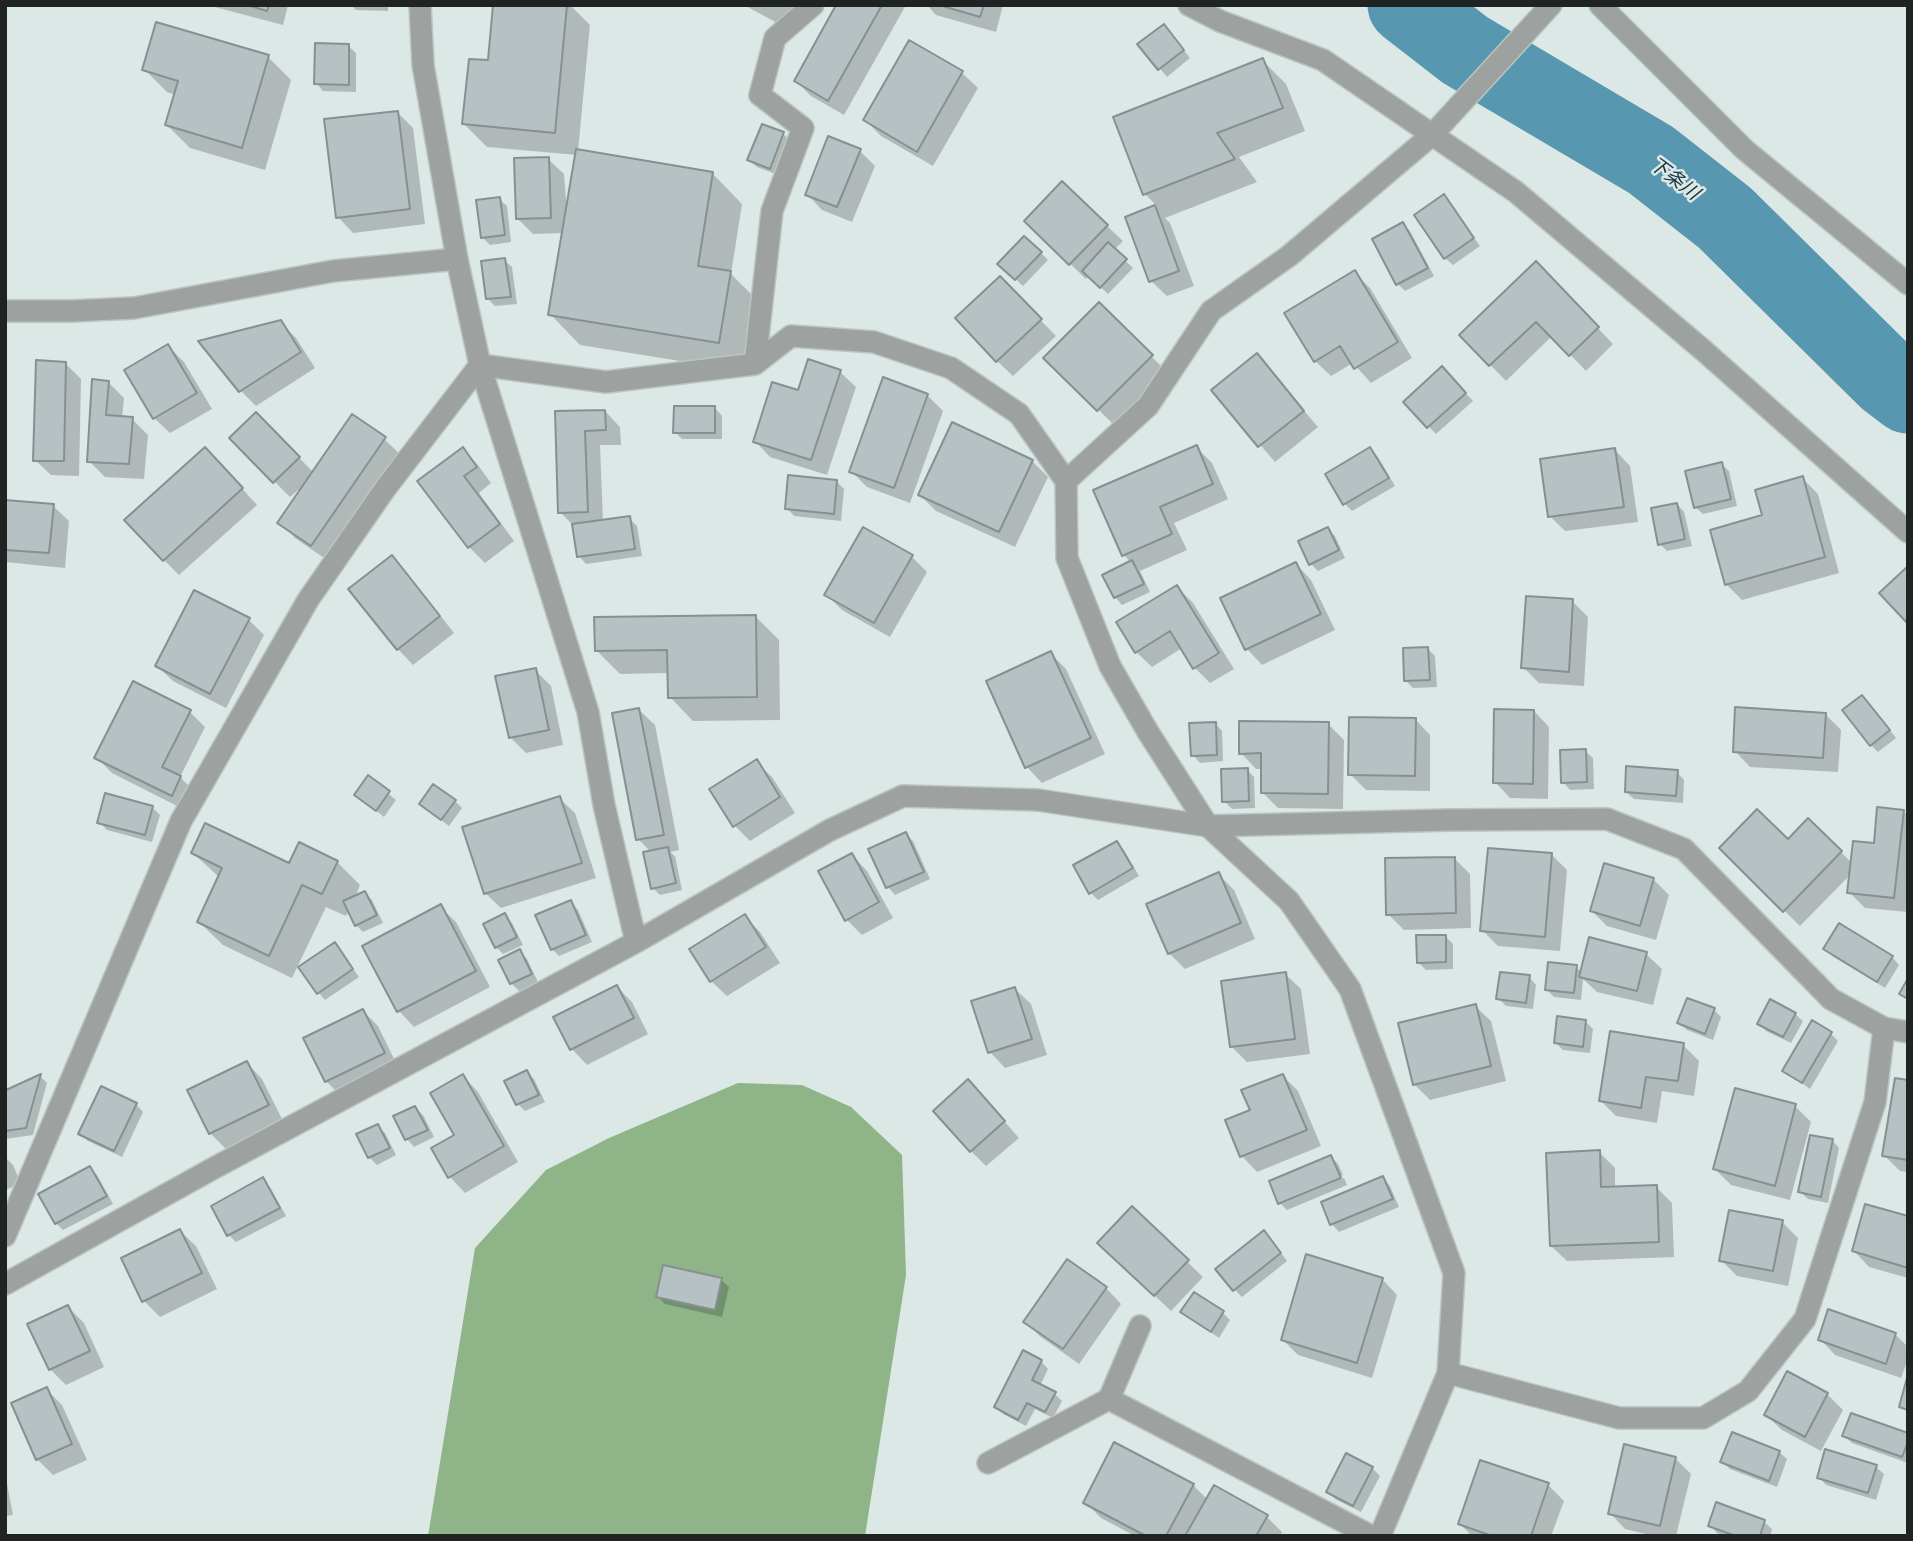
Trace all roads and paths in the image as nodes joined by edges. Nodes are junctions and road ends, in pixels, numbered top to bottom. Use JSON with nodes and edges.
{"nodes":[{"id":1,"x":420,"y":5,"type":"edge"},
{"id":2,"x":813,"y":5,"type":"edge"},
{"id":3,"x":1189,"y":5,"type":"edge"},
{"id":4,"x":1551,"y":5,"type":"edge"},
{"id":5,"x":1600,"y":5,"type":"edge"},
{"id":6,"x":1433,"y":134,"type":"junction"},
{"id":7,"x":457,"y":259,"type":"junction"},
{"id":8,"x":1908,"y":284,"type":"edge"},
{"id":9,"x":5,"y":311,"type":"edge"},
{"id":10,"x":755,"y":364,"type":"junction"},
{"id":11,"x":480,"y":365,"type":"junction"},
{"id":12,"x":1066,"y":481,"type":"junction"},
{"id":13,"x":1908,"y":532,"type":"edge"},
{"id":14,"x":1208,"y":826,"type":"junction"},
{"id":15,"x":636,"y":942,"type":"junction"},
{"id":16,"x":1884,"y":1028,"type":"junction"},
{"id":17,"x":1908,"y":1032,"type":"edge"},
{"id":18,"x":5,"y":1236,"type":"edge"},
{"id":19,"x":5,"y":1284,"type":"edge"},
{"id":20,"x":1140,"y":1326,"type":"dead end"},
{"id":21,"x":1448,"y":1373,"type":"junction"},
{"id":22,"x":1109,"y":1399,"type":"junction"},
{"id":23,"x":988,"y":1463,"type":"dead end"},
{"id":24,"x":1371,"y":1536,"type":"edge"},
{"id":25,"x":1380,"y":1536,"type":"edge"}],
"edges":[{"from":1,"to":7,"type":"street"},
{"from":2,"to":10,"type":"street"},
{"from":3,"to":6,"type":"street"},
{"from":4,"to":6,"type":"street"},
{"from":5,"to":8,"type":"street"},
{"from":6,"to":12,"type":"street"},
{"from":6,"to":13,"type":"street"},
{"from":7,"to":9,"type":"street"},
{"from":7,"to":11,"type":"street"},
{"from":10,"to":11,"type":"street"},
{"from":10,"to":12,"type":"street"},
{"from":11,"to":15,"type":"street"},
{"from":11,"to":18,"type":"street"},
{"from":12,"to":14,"type":"street"},
{"from":14,"to":15,"type":"street"},
{"from":14,"to":16,"type":"street"},
{"from":14,"to":21,"type":"street"},
{"from":15,"to":19,"type":"street"},
{"from":16,"to":17,"type":"street"},
{"from":16,"to":21,"type":"street"},
{"from":20,"to":22,"type":"street"},
{"from":21,"to":25,"type":"street"},
{"from":22,"to":23,"type":"street"},
{"from":22,"to":24,"type":"street"}]}
